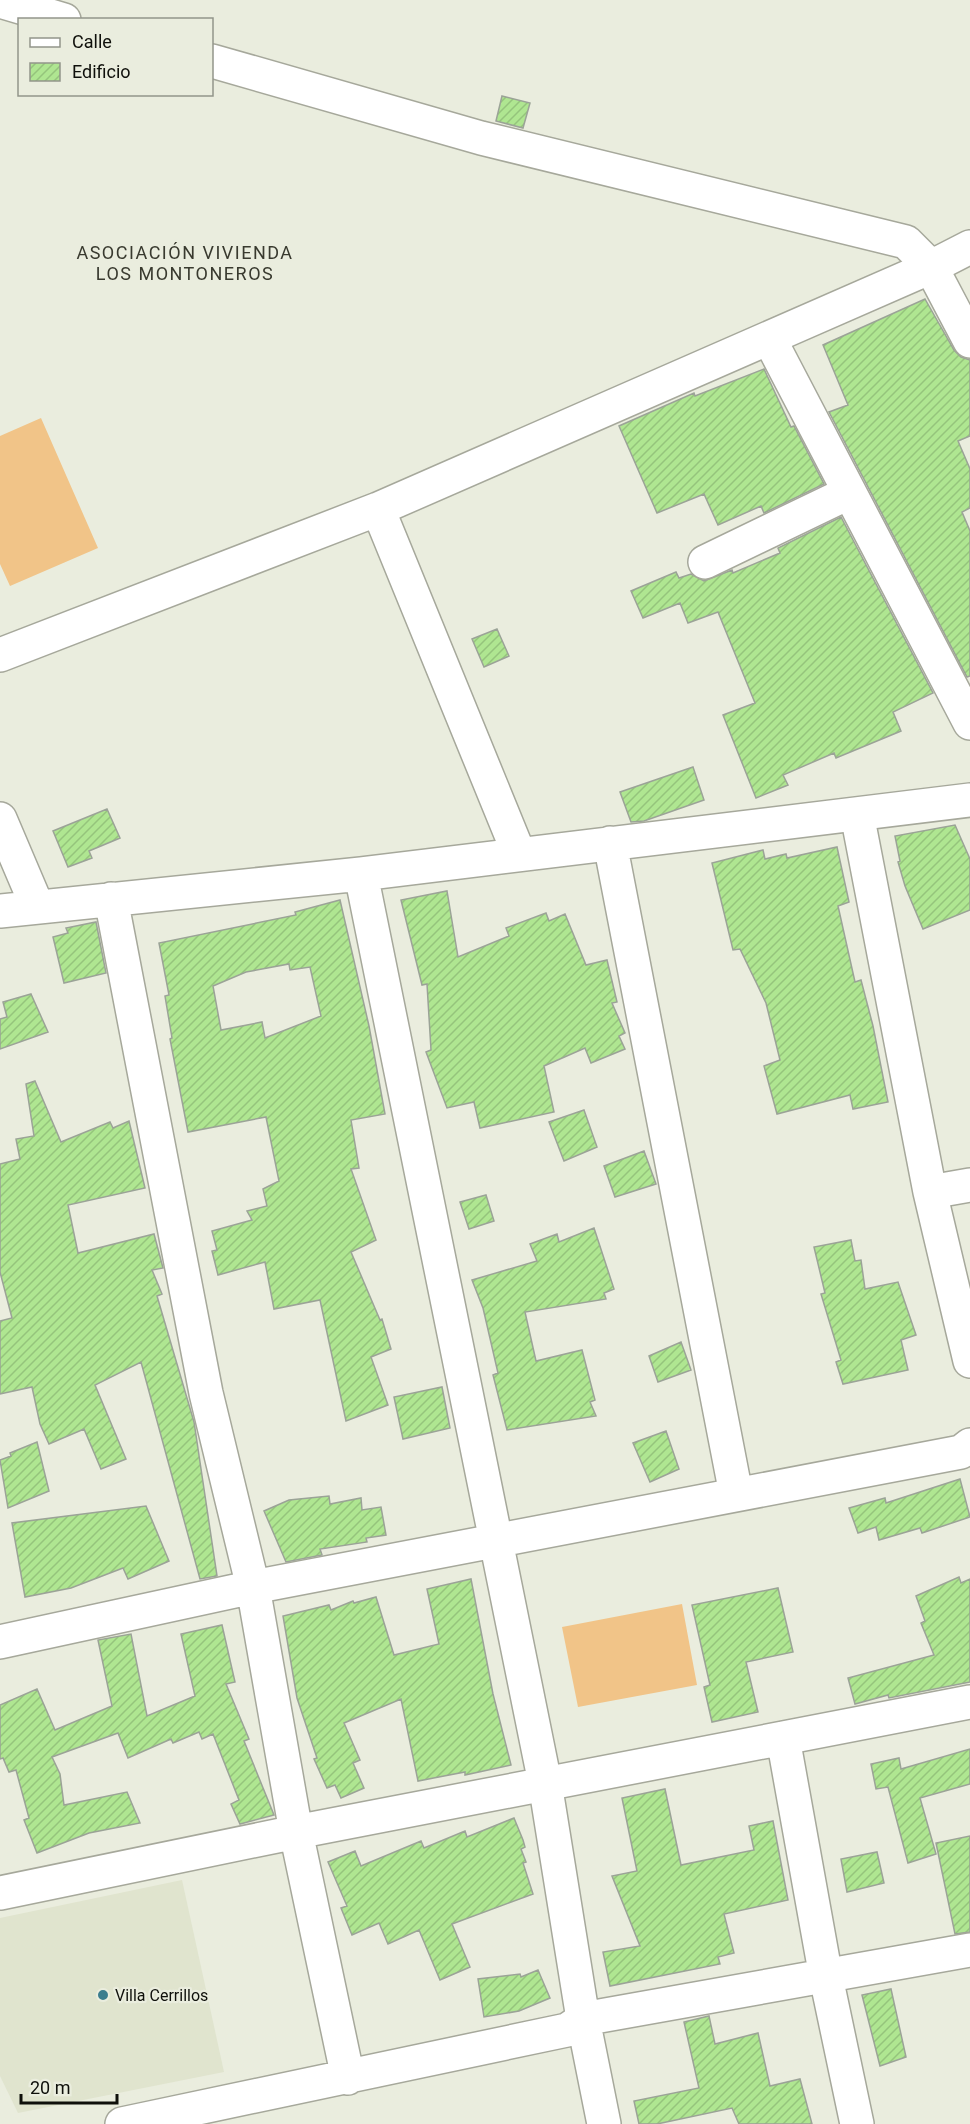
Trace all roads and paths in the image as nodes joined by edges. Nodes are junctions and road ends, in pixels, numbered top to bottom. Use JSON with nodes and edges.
{"nodes":[{"id":1,"x":0,"y":1,"type":"edge"},
{"id":2,"x":57,"y":18,"type":"edge"},
{"id":3,"x":213,"y":61,"type":"edge"},
{"id":4,"x":970,"y":247,"type":"edge"},
{"id":5,"x":931,"y":267,"type":"junction"},
{"id":6,"x":769,"y":338,"type":"junction"},
{"id":7,"x":970,"y":341,"type":"edge"},
{"id":8,"x":848,"y":493,"type":"junction"},
{"id":9,"x":378,"y":509,"type":"junction"},
{"id":10,"x":705,"y":562,"type":"dead end"},
{"id":11,"x":0,"y":655,"type":"edge"},
{"id":12,"x":970,"y":723,"type":"edge"},
{"id":13,"x":970,"y":800,"type":"edge"},
{"id":14,"x":856,"y":814,"type":"junction"},
{"id":15,"x":0,"y":819,"type":"edge"},
{"id":16,"x":610,"y":843,"type":"junction"},
{"id":17,"x":519,"y":854,"type":"junction"},
{"id":18,"x":361,"y":874,"type":"junction"},
{"id":19,"x":111,"y":899,"type":"junction"},
{"id":20,"x":37,"y":906,"type":"junction"},
{"id":21,"x":0,"y":911,"type":"edge"},
{"id":22,"x":970,"y":1185,"type":"edge"},
{"id":23,"x":930,"y":1192,"type":"junction"},
{"id":24,"x":970,"y":1361,"type":"edge"},
{"id":25,"x":970,"y":1444,"type":"edge"},
{"id":26,"x":736,"y":1494,"type":"junction"},
{"id":27,"x":495,"y":1542,"type":"junction"},
{"id":28,"x":253,"y":1587,"type":"junction"},
{"id":29,"x":2,"y":1633,"type":"edge"},
{"id":30,"x":970,"y":1702,"type":"edge"},
{"id":31,"x":783,"y":1738,"type":"junction"},
{"id":32,"x":544,"y":1783,"type":"junction"},
{"id":33,"x":296,"y":1832,"type":"junction"},
{"id":34,"x":0,"y":1893,"type":"edge"},
{"id":35,"x":970,"y":1950,"type":"edge"},
{"id":36,"x":826,"y":1977,"type":"junction"},
{"id":37,"x":583,"y":2019,"type":"junction"},
{"id":38,"x":348,"y":2078,"type":"junction"},
{"id":39,"x":122,"y":2124,"type":"edge"},
{"id":40,"x":604,"y":2124,"type":"edge"},
{"id":41,"x":857,"y":2124,"type":"edge"}],
"edges":[{"from":1,"to":2,"type":"street"},
{"from":3,"to":5,"type":"street"},
{"from":4,"to":5,"type":"street"},
{"from":5,"to":6,"type":"street"},
{"from":5,"to":7,"type":"street"},
{"from":6,"to":8,"type":"street"},
{"from":6,"to":9,"type":"street"},
{"from":8,"to":10,"type":"street"},
{"from":8,"to":12,"type":"street"},
{"from":9,"to":11,"type":"street"},
{"from":9,"to":17,"type":"street"},
{"from":13,"to":14,"type":"street"},
{"from":14,"to":16,"type":"street"},
{"from":14,"to":23,"type":"street"},
{"from":15,"to":20,"type":"street"},
{"from":16,"to":17,"type":"street"},
{"from":16,"to":26,"type":"street"},
{"from":17,"to":18,"type":"street"},
{"from":18,"to":19,"type":"street"},
{"from":18,"to":27,"type":"street"},
{"from":19,"to":20,"type":"street"},
{"from":19,"to":28,"type":"street"},
{"from":20,"to":21,"type":"street"},
{"from":22,"to":23,"type":"street"},
{"from":23,"to":24,"type":"street"},
{"from":25,"to":26,"type":"street"},
{"from":26,"to":27,"type":"street"},
{"from":27,"to":28,"type":"street"},
{"from":27,"to":32,"type":"street"},
{"from":28,"to":29,"type":"street"},
{"from":28,"to":33,"type":"street"},
{"from":30,"to":31,"type":"street"},
{"from":31,"to":32,"type":"street"},
{"from":31,"to":36,"type":"street"},
{"from":32,"to":33,"type":"street"},
{"from":32,"to":37,"type":"street"},
{"from":33,"to":34,"type":"street"},
{"from":33,"to":38,"type":"street"},
{"from":35,"to":36,"type":"street"},
{"from":36,"to":37,"type":"street"},
{"from":36,"to":41,"type":"street"},
{"from":37,"to":38,"type":"street"},
{"from":37,"to":40,"type":"street"},
{"from":38,"to":39,"type":"street"}]}
